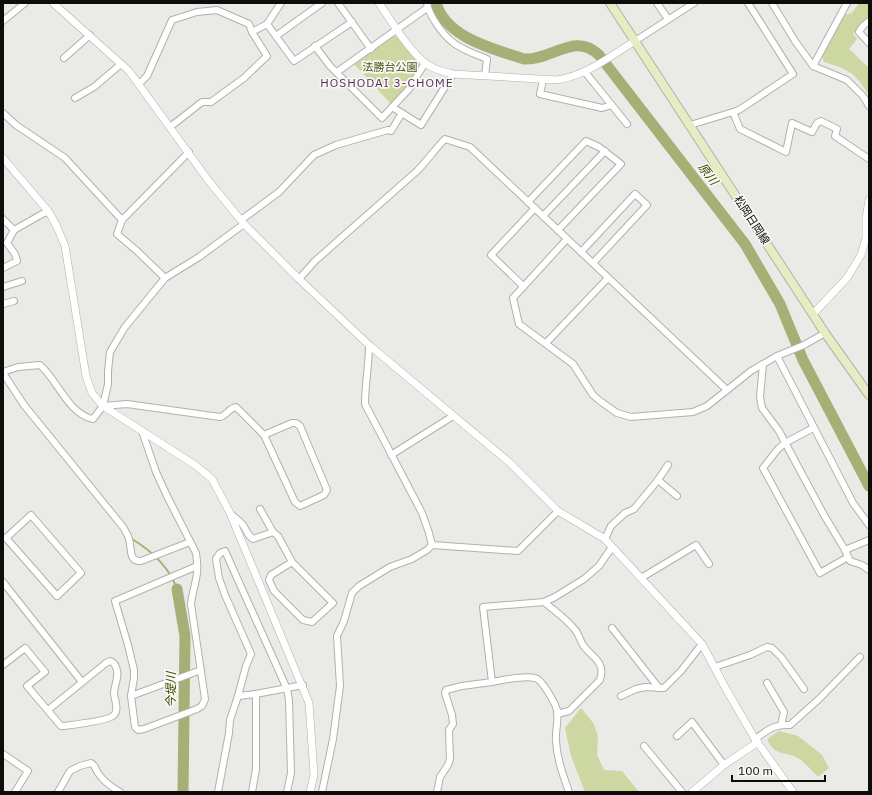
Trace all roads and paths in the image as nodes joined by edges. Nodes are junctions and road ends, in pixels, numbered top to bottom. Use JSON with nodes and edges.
{"nodes":[{"id":1,"x":25,"y":3,"type":"edge"},
{"id":2,"x":53,"y":3,"type":"edge"},
{"id":3,"x":281,"y":3,"type":"edge"},
{"id":4,"x":322,"y":3,"type":"edge"},
{"id":5,"x":338,"y":3,"type":"edge"},
{"id":6,"x":379,"y":3,"type":"edge"},
{"id":7,"x":610,"y":3,"type":"edge"},
{"id":8,"x":657,"y":3,"type":"edge"},
{"id":9,"x":694,"y":3,"type":"edge"},
{"id":10,"x":748,"y":3,"type":"edge"},
{"id":11,"x":772,"y":3,"type":"edge"},
{"id":12,"x":846,"y":3,"type":"edge"},
{"id":13,"x":217,"y":6,"type":"edge"},
{"id":14,"x":427,"y":6,"type":"edge"},
{"id":15,"x":668,"y":20,"type":"junction"},
{"id":16,"x":869,"y":21,"type":"edge"},
{"id":17,"x":3,"y":22,"type":"edge"},
{"id":18,"x":352,"y":22,"type":"junction"},
{"id":19,"x":267,"y":24,"type":"junction"},
{"id":20,"x":398,"y":29,"type":"junction"},
{"id":21,"x":252,"y":32,"type":"junction"},
{"id":22,"x":90,"y":35,"type":"junction"},
{"id":23,"x":276,"y":36,"type":"junction"},
{"id":24,"x":635,"y":41,"type":"junction"},
{"id":25,"x":869,"y":44,"type":"edge"},
{"id":26,"x":316,"y":46,"type":"junction"},
{"id":27,"x":371,"y":48,"type":"junction"},
{"id":28,"x":64,"y":58,"type":"dead end"},
{"id":29,"x":425,"y":63,"type":"junction"},
{"id":30,"x":121,"y":64,"type":"junction"},
{"id":31,"x":813,"y":66,"type":"junction"},
{"id":32,"x":337,"y":72,"type":"junction"},
{"id":33,"x":585,"y":72,"type":"junction"},
{"id":34,"x":453,"y":74,"type":"junction"},
{"id":35,"x":485,"y":76,"type":"junction"},
{"id":36,"x":542,"y":80,"type":"junction"},
{"id":37,"x":139,"y":84,"type":"junction"},
{"id":38,"x":75,"y":98,"type":"dead end"},
{"id":39,"x":612,"y":105,"type":"junction"},
{"id":40,"x":869,"y":106,"type":"edge"},
{"id":41,"x":392,"y":107,"type":"junction"},
{"id":42,"x":733,"y":112,"type":"junction"},
{"id":43,"x":3,"y":113,"type":"edge"},
{"id":44,"x":402,"y":113,"type":"junction"},
{"id":45,"x":627,"y":124,"type":"dead end"},
{"id":46,"x":690,"y":125,"type":"junction"},
{"id":47,"x":170,"y":127,"type":"junction"},
{"id":48,"x":605,"y":151,"type":"junction"},
{"id":49,"x":188,"y":152,"type":"junction"},
{"id":50,"x":3,"y":158,"type":"edge"},
{"id":51,"x":869,"y":159,"type":"edge"},
{"id":52,"x":869,"y":200,"type":"edge"},
{"id":53,"x":528,"y":202,"type":"junction"},
{"id":54,"x":535,"y":208,"type":"junction"},
{"id":55,"x":49,"y":212,"type":"junction"},
{"id":56,"x":543,"y":216,"type":"junction"},
{"id":57,"x":3,"y":219,"type":"edge"},
{"id":58,"x":122,"y":220,"type":"junction"},
{"id":59,"x":242,"y":222,"type":"junction"},
{"id":60,"x":14,"y":230,"type":"junction"},
{"id":61,"x":558,"y":230,"type":"junction"},
{"id":62,"x":567,"y":239,"type":"junction"},
{"id":63,"x":581,"y":252,"type":"junction"},
{"id":64,"x":593,"y":263,"type":"junction"},
{"id":65,"x":4,"y":266,"type":"edge"},
{"id":66,"x":165,"y":278,"type":"junction"},
{"id":67,"x":608,"y":278,"type":"junction"},
{"id":68,"x":299,"y":279,"type":"junction"},
{"id":69,"x":22,"y":281,"type":"dead end"},
{"id":70,"x":524,"y":286,"type":"junction"},
{"id":71,"x":3,"y":287,"type":"edge"},
{"id":72,"x":14,"y":301,"type":"dead end"},
{"id":73,"x":3,"y":304,"type":"edge"},
{"id":74,"x":813,"y":314,"type":"junction"},
{"id":75,"x":825,"y":333,"type":"junction"},
{"id":76,"x":546,"y":343,"type":"junction"},
{"id":77,"x":369,"y":345,"type":"junction"},
{"id":78,"x":777,"y":356,"type":"junction"},
{"id":79,"x":763,"y":364,"type":"junction"},
{"id":80,"x":3,"y":373,"type":"edge"},
{"id":81,"x":727,"y":390,"type":"junction"},
{"id":82,"x":867,"y":391,"type":"edge"},
{"id":83,"x":103,"y":406,"type":"junction"},
{"id":84,"x":453,"y":416,"type":"junction"},
{"id":85,"x":814,"y":428,"type":"junction"},
{"id":86,"x":142,"y":431,"type":"junction"},
{"id":87,"x":264,"y":435,"type":"junction"},
{"id":88,"x":785,"y":443,"type":"junction"},
{"id":89,"x":391,"y":455,"type":"junction"},
{"id":90,"x":668,"y":465,"type":"dead end"},
{"id":91,"x":658,"y":480,"type":"junction"},
{"id":92,"x":677,"y":496,"type":"dead end"},
{"id":93,"x":260,"y":509,"type":"dead end"},
{"id":94,"x":558,"y":511,"type":"junction"},
{"id":95,"x":230,"y":513,"type":"junction"},
{"id":96,"x":869,"y":525,"type":"edge"},
{"id":97,"x":273,"y":532,"type":"junction"},
{"id":98,"x":4,"y":539,"type":"edge"},
{"id":99,"x":605,"y":539,"type":"junction"},
{"id":100,"x":869,"y":540,"type":"edge"},
{"id":101,"x":190,"y":542,"type":"junction"},
{"id":102,"x":432,"y":545,"type":"junction"},
{"id":103,"x":612,"y":547,"type":"junction"},
{"id":104,"x":845,"y":550,"type":"junction"},
{"id":105,"x":848,"y":557,"type":"junction"},
{"id":106,"x":292,"y":562,"type":"junction"},
{"id":107,"x":708,"y":564,"type":"dead end"},
{"id":108,"x":197,"y":566,"type":"junction"},
{"id":109,"x":869,"y":570,"type":"edge"},
{"id":110,"x":641,"y":578,"type":"junction"},
{"id":111,"x":3,"y":582,"type":"edge"},
{"id":112,"x":544,"y":602,"type":"junction"},
{"id":113,"x":612,"y":628,"type":"dead end"},
{"id":114,"x":702,"y":644,"type":"junction"},
{"id":115,"x":860,"y":657,"type":"dead end"},
{"id":116,"x":3,"y":665,"type":"edge"},
{"id":117,"x":715,"y":667,"type":"junction"},
{"id":118,"x":201,"y":670,"type":"junction"},
{"id":119,"x":82,"y":682,"type":"junction"},
{"id":120,"x":492,"y":682,"type":"junction"},
{"id":121,"x":767,"y":683,"type":"dead end"},
{"id":122,"x":303,"y":685,"type":"junction"},
{"id":123,"x":659,"y":688,"type":"junction"},
{"id":124,"x":287,"y":689,"type":"junction"},
{"id":125,"x":804,"y":689,"type":"dead end"},
{"id":126,"x":256,"y":694,"type":"junction"},
{"id":127,"x":131,"y":696,"type":"junction"},
{"id":128,"x":238,"y":696,"type":"junction"},
{"id":129,"x":621,"y":696,"type":"dead end"},
{"id":130,"x":48,"y":710,"type":"junction"},
{"id":131,"x":557,"y":714,"type":"junction"},
{"id":132,"x":780,"y":725,"type":"junction"},
{"id":133,"x":677,"y":736,"type":"dead end"},
{"id":134,"x":757,"y":741,"type":"junction"},
{"id":135,"x":644,"y":746,"type":"dead end"},
{"id":136,"x":3,"y":754,"type":"edge"},
{"id":137,"x":724,"y":765,"type":"junction"},
{"id":138,"x":15,"y":792,"type":"edge"},
{"id":139,"x":58,"y":792,"type":"edge"},
{"id":140,"x":120,"y":792,"type":"edge"},
{"id":141,"x":218,"y":792,"type":"edge"},
{"id":142,"x":252,"y":792,"type":"edge"},
{"id":143,"x":287,"y":792,"type":"edge"},
{"id":144,"x":310,"y":792,"type":"edge"},
{"id":145,"x":322,"y":792,"type":"edge"},
{"id":146,"x":436,"y":792,"type":"edge"},
{"id":147,"x":569,"y":792,"type":"edge"},
{"id":148,"x":682,"y":792,"type":"edge"},
{"id":149,"x":692,"y":792,"type":"edge"},
{"id":150,"x":793,"y":792,"type":"edge"}],
"edges":[{"from":1,"to":17,"type":"street"},
{"from":2,"to":22,"type":"street"},
{"from":3,"to":19,"type":"street"},
{"from":4,"to":23,"type":"street"},
{"from":5,"to":18,"type":"street"},
{"from":6,"to":20,"type":"street"},
{"from":7,"to":24,"type":"main road","name":"松岡日岡線"},
{"from":8,"to":15,"type":"street"},
{"from":9,"to":15,"type":"street"},
{"from":10,"to":42,"type":"street"},
{"from":11,"to":31,"type":"street"},
{"from":12,"to":31,"type":"street"},
{"from":13,"to":21,"type":"street"},
{"from":13,"to":37,"type":"street"},
{"from":14,"to":20,"type":"street"},
{"from":14,"to":35,"type":"street"},
{"from":15,"to":24,"type":"street"},
{"from":16,"to":25,"type":"street"},
{"from":18,"to":26,"type":"street"},
{"from":18,"to":27,"type":"street"},
{"from":19,"to":21,"type":"street"},
{"from":19,"to":23,"type":"street"},
{"from":20,"to":27,"type":"street"},
{"from":20,"to":29,"type":"street"},
{"from":21,"to":47,"type":"street"},
{"from":22,"to":28,"type":"street"},
{"from":22,"to":30,"type":"street"},
{"from":23,"to":26,"type":"street"},
{"from":24,"to":33,"type":"street"},
{"from":24,"to":46,"type":"main road","name":"松岡日岡線"},
{"from":26,"to":32,"type":"street"},
{"from":27,"to":32,"type":"street"},
{"from":29,"to":34,"type":"street"},
{"from":29,"to":41,"type":"street"},
{"from":30,"to":37,"type":"street"},
{"from":30,"to":38,"type":"street"},
{"from":31,"to":40,"type":"street"},
{"from":32,"to":41,"type":"street"},
{"from":33,"to":36,"type":"street"},
{"from":33,"to":39,"type":"street"},
{"from":34,"to":35,"type":"street"},
{"from":34,"to":44,"type":"street"},
{"from":35,"to":36,"type":"street"},
{"from":36,"to":39,"type":"street"},
{"from":37,"to":47,"type":"street"},
{"from":39,"to":45,"type":"street"},
{"from":41,"to":44,"type":"street"},
{"from":42,"to":46,"type":"street"},
{"from":42,"to":51,"type":"street"},
{"from":43,"to":58,"type":"street"},
{"from":44,"to":59,"type":"street"},
{"from":46,"to":74,"type":"main road","name":"松岡日岡線"},
{"from":47,"to":49,"type":"street"},
{"from":48,"to":53,"type":"street"},
{"from":48,"to":56,"type":"street"},
{"from":48,"to":61,"type":"street"},
{"from":49,"to":58,"type":"street"},
{"from":49,"to":59,"type":"street"},
{"from":50,"to":55,"type":"street"},
{"from":52,"to":74,"type":"street"},
{"from":53,"to":54,"type":"street"},
{"from":53,"to":68,"type":"street"},
{"from":54,"to":56,"type":"street"},
{"from":54,"to":70,"type":"street"},
{"from":55,"to":60,"type":"street"},
{"from":55,"to":83,"type":"street"},
{"from":56,"to":61,"type":"street"},
{"from":57,"to":60,"type":"street"},
{"from":58,"to":66,"type":"street"},
{"from":59,"to":66,"type":"street"},
{"from":59,"to":68,"type":"street"},
{"from":60,"to":65,"type":"street"},
{"from":61,"to":62,"type":"street"},
{"from":62,"to":63,"type":"street"},
{"from":62,"to":70,"type":"street"},
{"from":63,"to":64,"type":"street"},
{"from":63,"to":64,"type":"street"},
{"from":64,"to":67,"type":"street"},
{"from":66,"to":83,"type":"street"},
{"from":67,"to":76,"type":"street"},
{"from":67,"to":81,"type":"street"},
{"from":68,"to":77,"type":"street"},
{"from":69,"to":71,"type":"street"},
{"from":70,"to":76,"type":"street"},
{"from":72,"to":73,"type":"street"},
{"from":74,"to":75,"type":"main road","name":"松岡日岡線"},
{"from":75,"to":78,"type":"street"},
{"from":75,"to":82,"type":"main road","name":"松岡日岡線"},
{"from":76,"to":81,"type":"street"},
{"from":77,"to":84,"type":"street"},
{"from":77,"to":89,"type":"street"},
{"from":78,"to":79,"type":"street"},
{"from":78,"to":85,"type":"street"},
{"from":79,"to":81,"type":"street"},
{"from":79,"to":88,"type":"street"},
{"from":80,"to":83,"type":"street"},
{"from":80,"to":101,"type":"street"},
{"from":83,"to":86,"type":"street"},
{"from":83,"to":87,"type":"street"},
{"from":84,"to":89,"type":"street"},
{"from":84,"to":94,"type":"street"},
{"from":85,"to":88,"type":"street"},
{"from":85,"to":96,"type":"street"},
{"from":86,"to":95,"type":"street"},
{"from":86,"to":101,"type":"street"},
{"from":87,"to":87,"type":"street"},
{"from":88,"to":104,"type":"street"},
{"from":88,"to":105,"type":"street"},
{"from":89,"to":102,"type":"street"},
{"from":90,"to":91,"type":"street"},
{"from":91,"to":92,"type":"street"},
{"from":91,"to":99,"type":"street"},
{"from":93,"to":97,"type":"street"},
{"from":94,"to":99,"type":"street"},
{"from":94,"to":102,"type":"street"},
{"from":95,"to":97,"type":"street"},
{"from":95,"to":122,"type":"street"},
{"from":97,"to":106,"type":"street"},
{"from":98,"to":98,"type":"street"},
{"from":99,"to":103,"type":"street"},
{"from":100,"to":104,"type":"street"},
{"from":101,"to":108,"type":"street"},
{"from":102,"to":145,"type":"street"},
{"from":103,"to":110,"type":"street"},
{"from":103,"to":112,"type":"street"},
{"from":104,"to":105,"type":"street"},
{"from":105,"to":109,"type":"street"},
{"from":106,"to":106,"type":"street"},
{"from":107,"to":110,"type":"street"},
{"from":108,"to":118,"type":"street"},
{"from":108,"to":127,"type":"street"},
{"from":110,"to":114,"type":"street"},
{"from":111,"to":119,"type":"street"},
{"from":112,"to":120,"type":"street"},
{"from":112,"to":131,"type":"street"},
{"from":113,"to":123,"type":"street"},
{"from":114,"to":117,"type":"street"},
{"from":114,"to":123,"type":"street"},
{"from":115,"to":132,"type":"street"},
{"from":116,"to":130,"type":"street"},
{"from":117,"to":125,"type":"street"},
{"from":117,"to":134,"type":"street"},
{"from":118,"to":127,"type":"street"},
{"from":118,"to":127,"type":"street"},
{"from":119,"to":130,"type":"street"},
{"from":119,"to":130,"type":"street"},
{"from":120,"to":131,"type":"street"},
{"from":120,"to":146,"type":"street"},
{"from":121,"to":132,"type":"street"},
{"from":122,"to":124,"type":"street"},
{"from":122,"to":144,"type":"street"},
{"from":123,"to":129,"type":"street"},
{"from":124,"to":126,"type":"street"},
{"from":124,"to":128,"type":"street"},
{"from":124,"to":143,"type":"street"},
{"from":126,"to":128,"type":"street"},
{"from":126,"to":142,"type":"street"},
{"from":128,"to":141,"type":"street"},
{"from":131,"to":147,"type":"street"},
{"from":132,"to":134,"type":"street"},
{"from":133,"to":137,"type":"street"},
{"from":134,"to":137,"type":"street"},
{"from":134,"to":150,"type":"street"},
{"from":135,"to":148,"type":"street"},
{"from":136,"to":138,"type":"street"},
{"from":137,"to":149,"type":"street"},
{"from":139,"to":140,"type":"street"}]}
